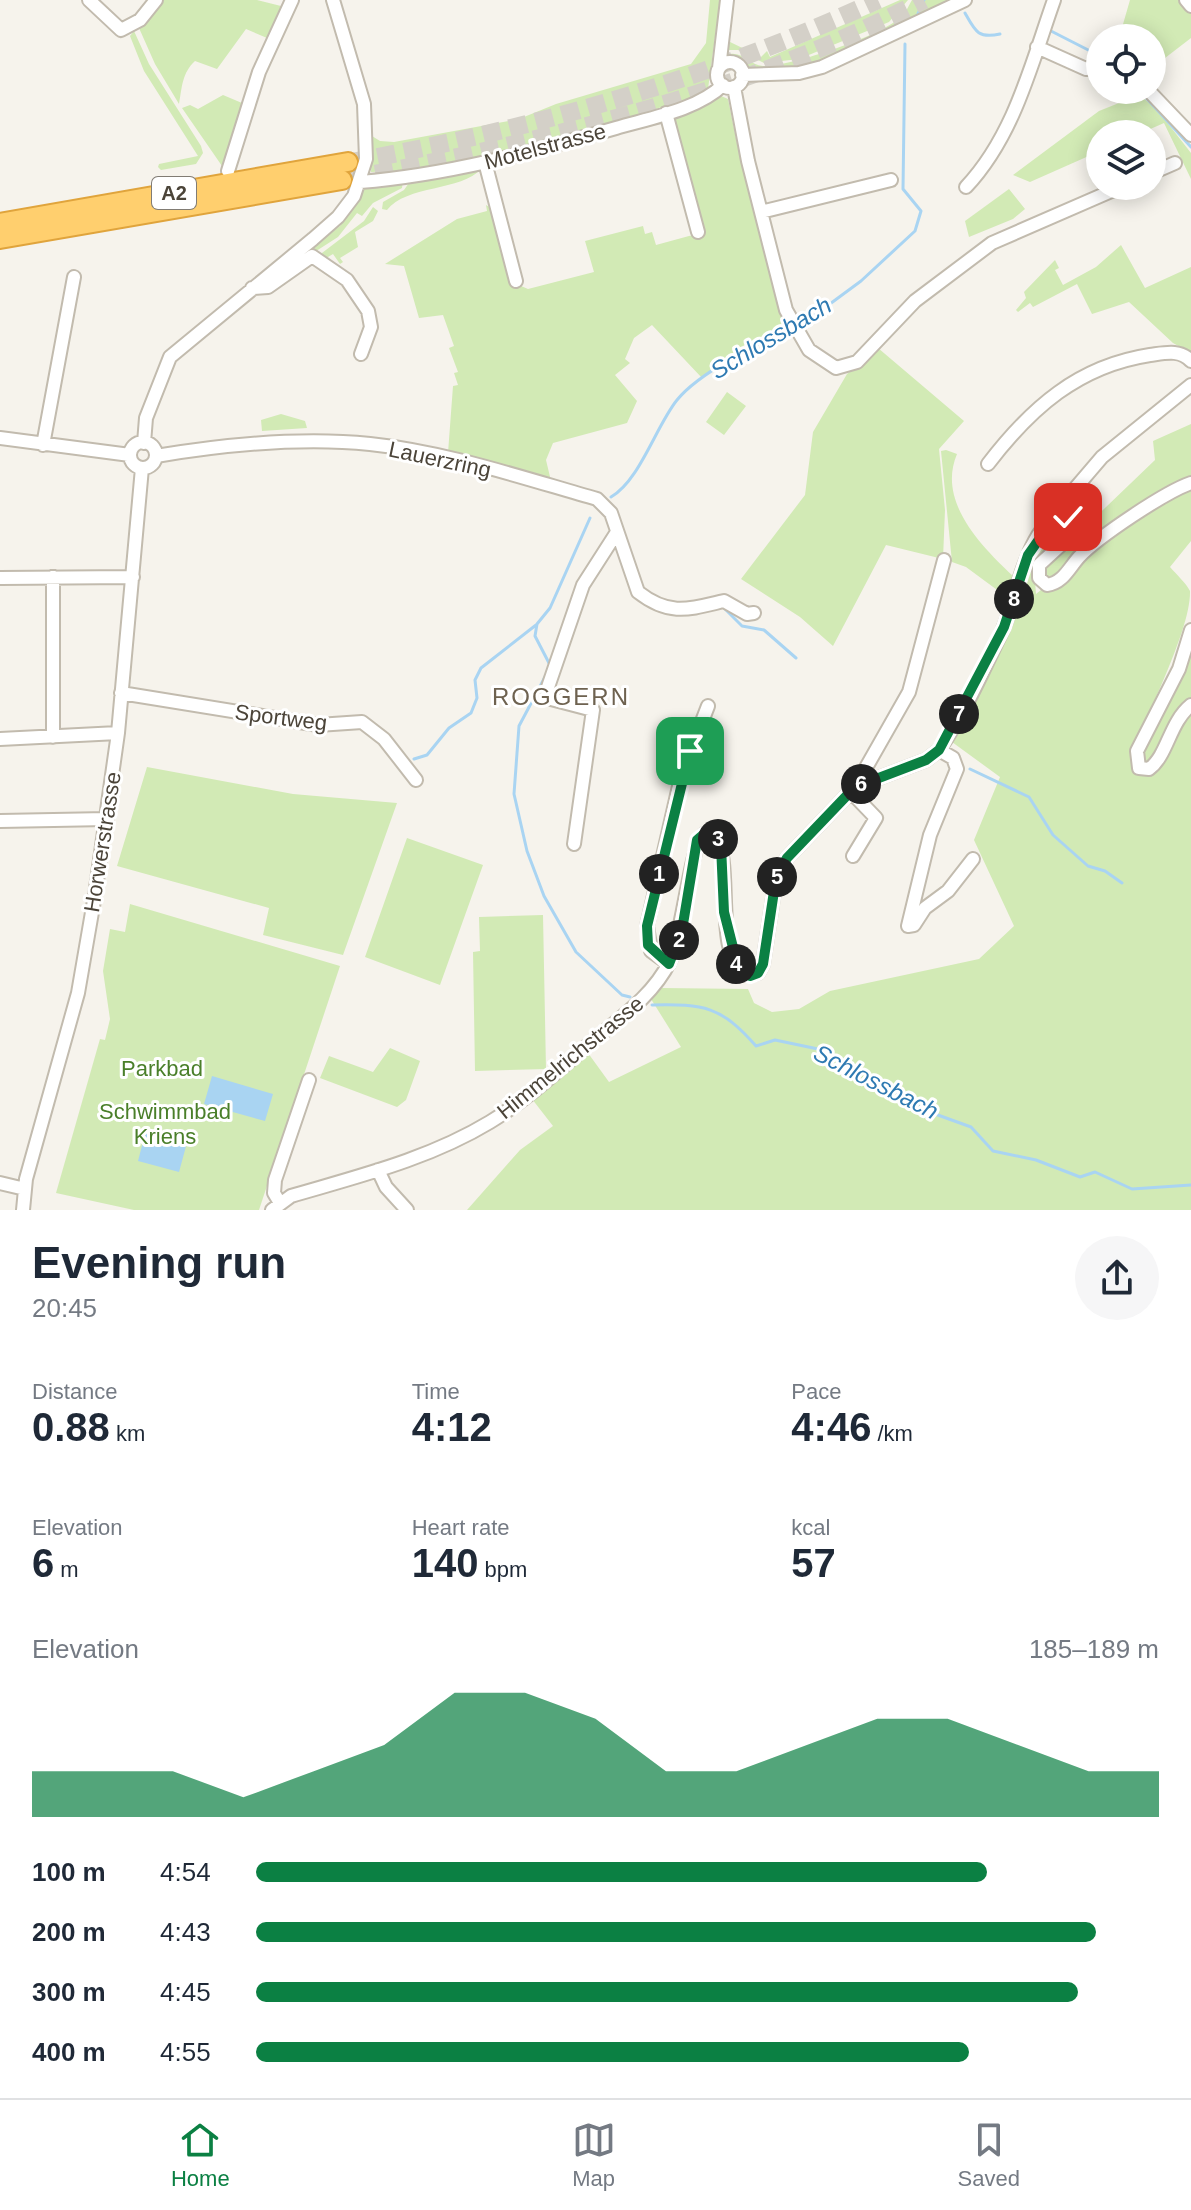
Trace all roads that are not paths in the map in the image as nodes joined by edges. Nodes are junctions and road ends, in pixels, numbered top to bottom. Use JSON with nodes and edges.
{"nodes":[{"id":1,"x":89,"y":0,"type":"edge"},
{"id":2,"x":156,"y":0,"type":"edge"},
{"id":3,"x":292,"y":0,"type":"edge"},
{"id":4,"x":333,"y":0,"type":"edge"},
{"id":5,"x":727,"y":0,"type":"edge"},
{"id":6,"x":965,"y":0,"type":"edge"},
{"id":7,"x":1054,"y":0,"type":"edge"},
{"id":8,"x":1186,"y":0,"type":"edge"},
{"id":9,"x":1191,"y":6,"type":"edge"},
{"id":10,"x":1037,"y":47,"type":"junction"},
{"id":11,"x":724,"y":65,"type":"junction"},
{"id":12,"x":1086,"y":69,"type":"edge"},
{"id":13,"x":742,"y":75,"type":"junction"},
{"id":14,"x":728,"y":86,"type":"junction"},
{"id":15,"x":1161,"y":104,"type":"edge"},
{"id":16,"x":666,"y":113,"type":"junction"},
{"id":17,"x":1191,"y":135,"type":"edge"},
{"id":18,"x":348,"y":162,"type":"tunnel mouth"},
{"id":19,"x":485,"y":162,"type":"junction"},
{"id":20,"x":1175,"y":163,"type":"dead end"},
{"id":21,"x":1166,"y":167,"type":"edge"},
{"id":22,"x":228,"y":171,"type":"dead end"},
{"id":23,"x":891,"y":180,"type":"dead end"},
{"id":24,"x":351,"y":181,"type":"junction"},
{"id":25,"x":966,"y":187,"type":"dead end"},
{"id":26,"x":1091,"y":200,"type":"edge"},
{"id":27,"x":761,"y":212,"type":"junction"},
{"id":28,"x":0,"y":223,"type":"edge"},
{"id":29,"x":698,"y":232,"type":"dead end"},
{"id":30,"x":0,"y":239,"type":"edge"},
{"id":31,"x":74,"y":277,"type":"dead end"},
{"id":32,"x":516,"y":281,"type":"dead end"},
{"id":33,"x":252,"y":288,"type":"junction"},
{"id":34,"x":361,"y":354,"type":"dead end"},
{"id":35,"x":1191,"y":361,"type":"edge"},
{"id":36,"x":1191,"y":385,"type":"edge"},
{"id":37,"x":0,"y":438,"type":"edge"},
{"id":38,"x":144,"y":443,"type":"junction"},
{"id":39,"x":43,"y":445,"type":"junction"},
{"id":40,"x":130,"y":455,"type":"junction"},
{"id":41,"x":156,"y":456,"type":"junction"},
{"id":42,"x":988,"y":464,"type":"dead end"},
{"id":43,"x":142,"y":468,"type":"junction"},
{"id":44,"x":1191,"y":483,"type":"edge"},
{"id":45,"x":1060,"y":515,"type":"junction"},
{"id":46,"x":617,"y":532,"type":"junction"},
{"id":47,"x":944,"y":560,"type":"dead end"},
{"id":48,"x":53,"y":577,"type":"junction"},
{"id":49,"x":133,"y":577,"type":"junction"},
{"id":50,"x":0,"y":578,"type":"edge"},
{"id":51,"x":754,"y":613,"type":"dead end"},
{"id":52,"x":1191,"y":630,"type":"edge"},
{"id":53,"x":121,"y":693,"type":"junction"},
{"id":54,"x":1191,"y":705,"type":"edge"},
{"id":55,"x":708,"y":706,"type":"dead end"},
{"id":56,"x":118,"y":733,"type":"junction"},
{"id":57,"x":53,"y":737,"type":"junction"},
{"id":58,"x":0,"y":739,"type":"edge"},
{"id":59,"x":939,"y":750,"type":"junction"},
{"id":60,"x":416,"y":780,"type":"dead end"},
{"id":61,"x":852,"y":789,"type":"junction"},
{"id":62,"x":107,"y":819,"type":"junction"},
{"id":63,"x":0,"y":821,"type":"edge"},
{"id":64,"x":574,"y":844,"type":"dead end"},
{"id":65,"x":853,"y":856,"type":"dead end"},
{"id":66,"x":973,"y":859,"type":"dead end"},
{"id":67,"x":669,"y":964,"type":"junction"},
{"id":68,"x":309,"y":1080,"type":"dead end"},
{"id":69,"x":378,"y":1170,"type":"junction"},
{"id":70,"x":0,"y":1183,"type":"edge"},
{"id":71,"x":25,"y":1189,"type":"junction"},
{"id":72,"x":276,"y":1206,"type":"edge"},
{"id":73,"x":23,"y":1210,"type":"edge"},
{"id":74,"x":407,"y":1210,"type":"edge"}],
"edges":[{"from":1,"to":2,"type":"street"},
{"from":3,"to":22,"type":"street"},
{"from":4,"to":24,"type":"street"},
{"from":5,"to":11,"type":"street"},
{"from":6,"to":13,"type":"street"},
{"from":7,"to":10,"type":"street"},
{"from":8,"to":9,"type":"street"},
{"from":10,"to":12,"type":"street"},
{"from":10,"to":25,"type":"street"},
{"from":11,"to":13,"type":"street"},
{"from":11,"to":14,"type":"street"},
{"from":13,"to":14,"type":"street"},
{"from":14,"to":16,"type":"street","name":"Motelstrasse"},
{"from":14,"to":27,"type":"street"},
{"from":15,"to":17,"type":"street"},
{"from":16,"to":19,"type":"street","name":"Motelstrasse"},
{"from":16,"to":29,"type":"street"},
{"from":18,"to":28,"type":"highway","number":"A2"},
{"from":19,"to":24,"type":"street","name":"Motelstrasse"},
{"from":19,"to":32,"type":"street"},
{"from":20,"to":21,"type":"street"},
{"from":23,"to":27,"type":"street"},
{"from":24,"to":30,"type":"highway","number":"A2"},
{"from":24,"to":33,"type":"street"},
{"from":26,"to":27,"type":"street"},
{"from":31,"to":39,"type":"street"},
{"from":33,"to":34,"type":"street"},
{"from":33,"to":38,"type":"street"},
{"from":35,"to":42,"type":"street"},
{"from":36,"to":45,"type":"street"},
{"from":37,"to":39,"type":"street"},
{"from":38,"to":40,"type":"street"},
{"from":38,"to":41,"type":"street"},
{"from":39,"to":40,"type":"street"},
{"from":40,"to":43,"type":"street"},
{"from":41,"to":43,"type":"street"},
{"from":41,"to":46,"type":"street","name":"Lauerzring"},
{"from":43,"to":49,"type":"street","name":"Horwerstrasse"},
{"from":44,"to":45,"type":"street"},
{"from":45,"to":59,"type":"street"},
{"from":46,"to":51,"type":"street"},
{"from":46,"to":64,"type":"street"},
{"from":47,"to":61,"type":"street","name":"Himmelrichstrasse"},
{"from":48,"to":49,"type":"street"},
{"from":48,"to":50,"type":"street"},
{"from":48,"to":57,"type":"street"},
{"from":49,"to":53,"type":"street","name":"Horwerstrasse"},
{"from":52,"to":54,"type":"street"},
{"from":53,"to":56,"type":"street","name":"Horwerstrasse"},
{"from":53,"to":60,"type":"street","name":"Sportweg"},
{"from":55,"to":67,"type":"street"},
{"from":56,"to":57,"type":"street"},
{"from":56,"to":62,"type":"street","name":"Horwerstrasse"},
{"from":57,"to":58,"type":"street"},
{"from":59,"to":61,"type":"street","name":"Himmelrichstrasse"},
{"from":59,"to":66,"type":"street"},
{"from":61,"to":65,"type":"street"},
{"from":61,"to":67,"type":"street","name":"Himmelrichstrasse"},
{"from":62,"to":63,"type":"street"},
{"from":62,"to":71,"type":"street","name":"Horwerstrasse"},
{"from":67,"to":69,"type":"street","name":"Himmelrichstrasse"},
{"from":68,"to":72,"type":"street"},
{"from":69,"to":72,"type":"street","name":"Himmelrichstrasse"},
{"from":69,"to":74,"type":"street"},
{"from":70,"to":71,"type":"street"},
{"from":71,"to":73,"type":"street","name":"Horwerstrasse"}]}
